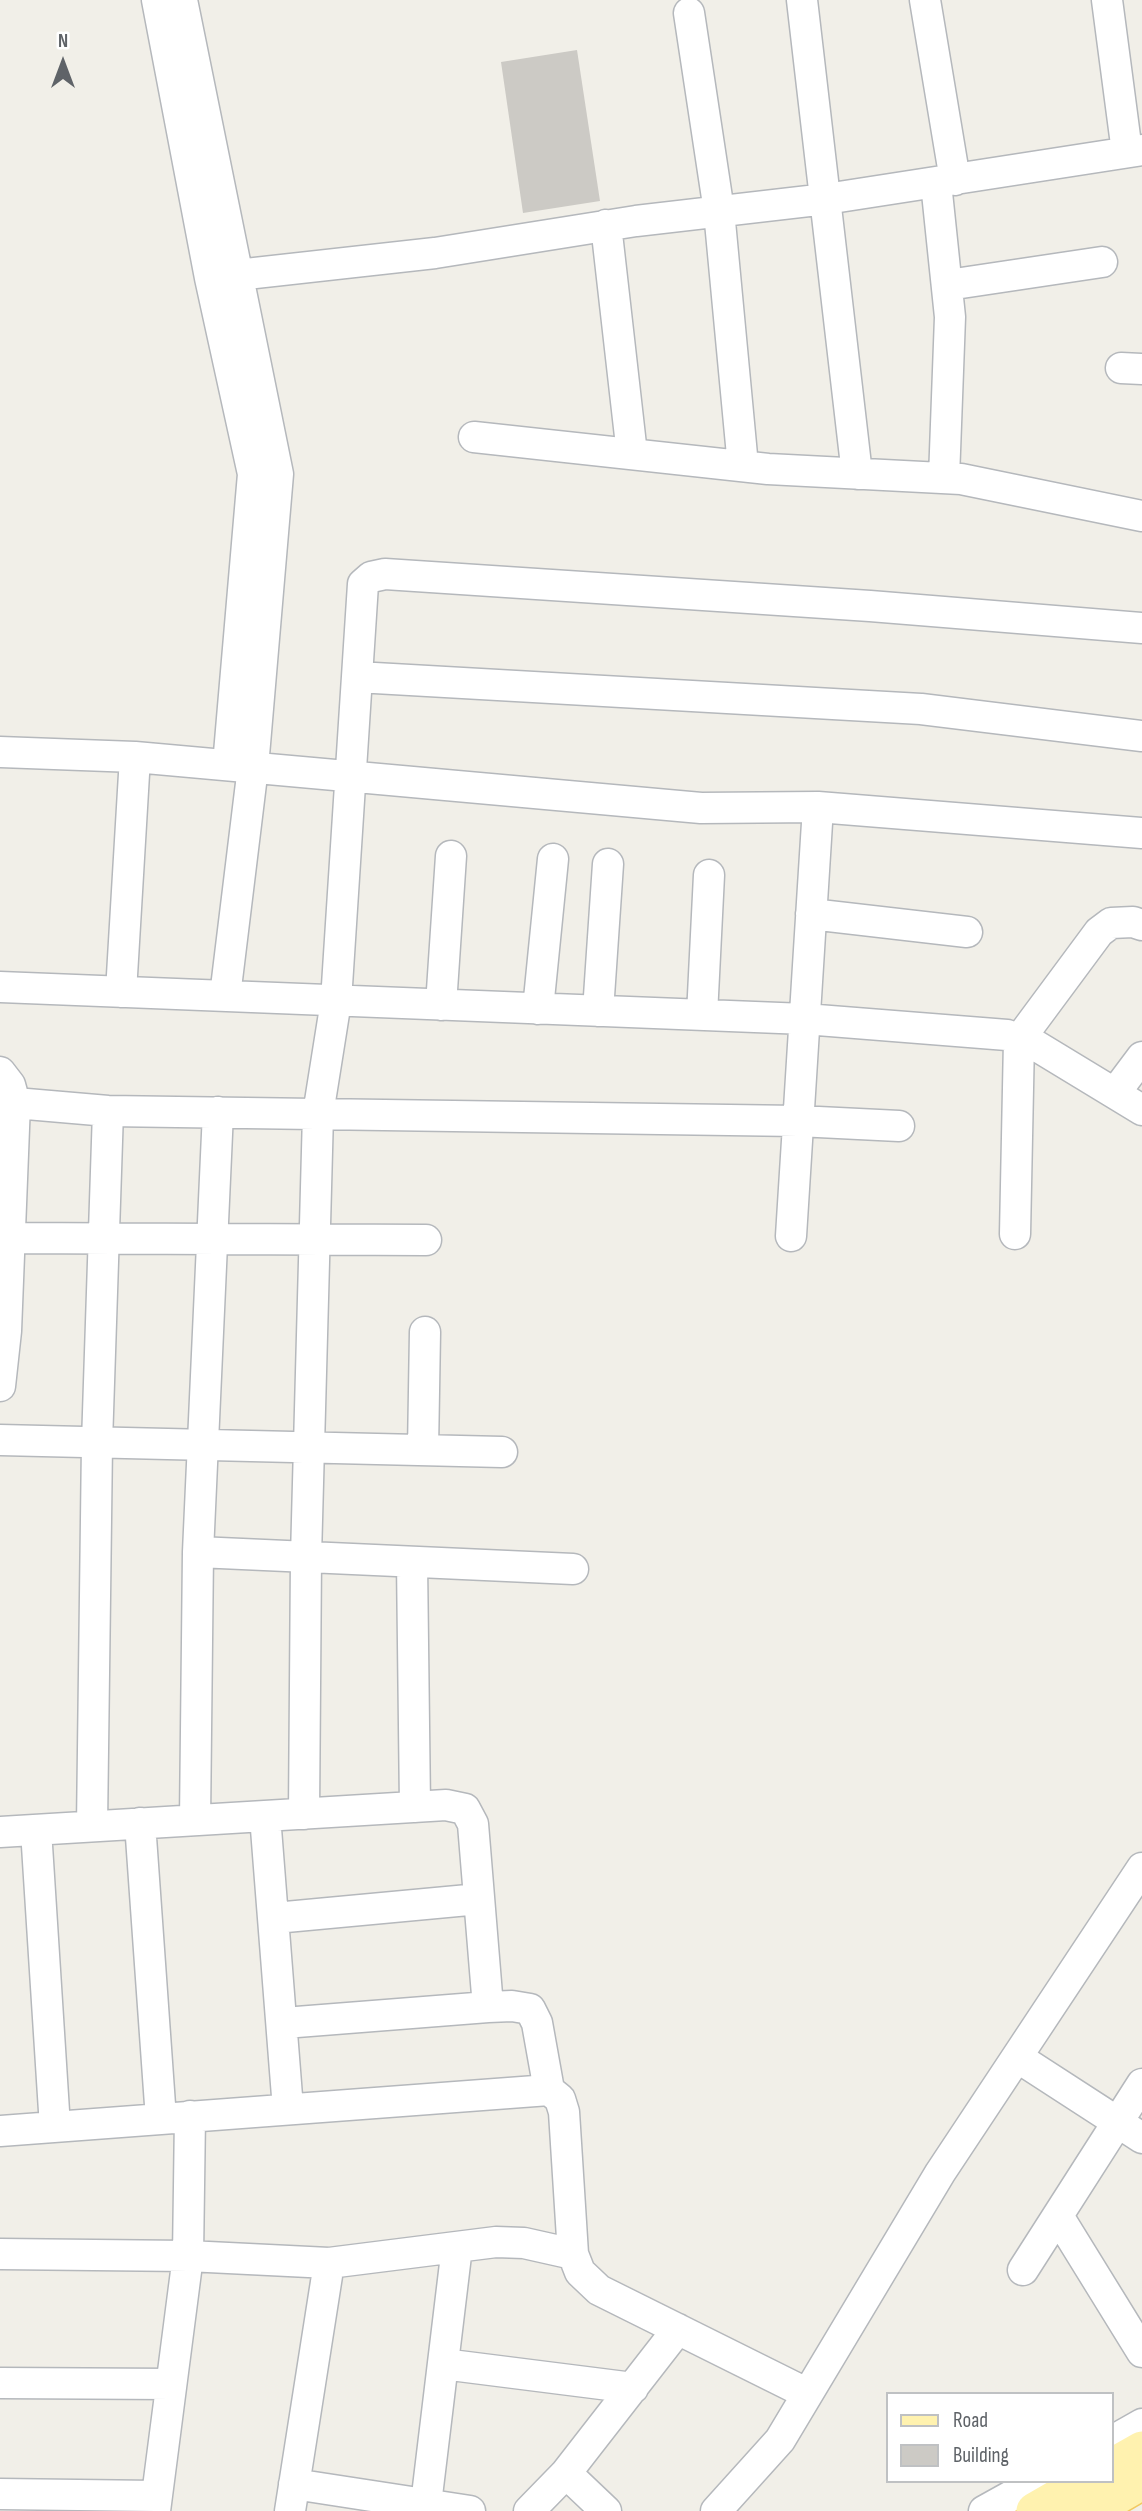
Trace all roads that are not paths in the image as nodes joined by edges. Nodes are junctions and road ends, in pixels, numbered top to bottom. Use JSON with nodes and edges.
{"nodes":[{"id":1,"x":157,"y":0,"type":"edge"},
{"id":2,"x":182,"y":0,"type":"edge"},
{"id":3,"x":802,"y":0,"type":"edge"},
{"id":4,"x":925,"y":0,"type":"edge"},
{"id":5,"x":1108,"y":0,"type":"edge"},
{"id":6,"x":690,"y":13,"type":"dead end"},
{"id":7,"x":1134,"y":151,"type":"edge"},
{"id":8,"x":946,"y":181,"type":"junction"},
{"id":9,"x":826,"y":199,"type":"junction"},
{"id":10,"x":719,"y":211,"type":"junction"},
{"id":11,"x":606,"y":225,"type":"junction"},
{"id":12,"x":1102,"y":262,"type":"dead end"},
{"id":13,"x":222,"y":276,"type":"junction"},
{"id":14,"x":948,"y":285,"type":"junction"},
{"id":15,"x":474,"y":437,"type":"dead end"},
{"id":16,"x":632,"y":454,"type":"junction"},
{"id":17,"x":743,"y":466,"type":"junction"},
{"id":18,"x":858,"y":474,"type":"junction"},
{"id":19,"x":944,"y":478,"type":"junction"},
{"id":20,"x":1142,"y":516,"type":"edge"},
{"id":21,"x":1142,"y":628,"type":"edge"},
{"id":22,"x":357,"y":677,"type":"junction"},
{"id":23,"x":1142,"y":736,"type":"edge"},
{"id":24,"x":0,"y":752,"type":"edge"},
{"id":25,"x":135,"y":757,"type":"junction"},
{"id":26,"x":240,"y":766,"type":"junction"},
{"id":27,"x":350,"y":776,"type":"junction"},
{"id":28,"x":818,"y":807,"type":"junction"},
{"id":29,"x":1142,"y":833,"type":"edge"},
{"id":30,"x":451,"y":856,"type":"dead end"},
{"id":31,"x":553,"y":859,"type":"dead end"},
{"id":32,"x":608,"y":864,"type":"dead end"},
{"id":33,"x":709,"y":875,"type":"dead end"},
{"id":34,"x":811,"y":914,"type":"junction"},
{"id":35,"x":1142,"y":925,"type":"edge"},
{"id":36,"x":967,"y":932,"type":"dead end"},
{"id":37,"x":0,"y":987,"type":"edge"},
{"id":38,"x":121,"y":992,"type":"junction"},
{"id":39,"x":225,"y":996,"type":"junction"},
{"id":40,"x":335,"y":1001,"type":"junction"},
{"id":41,"x":441,"y":1005,"type":"junction"},
{"id":42,"x":538,"y":1009,"type":"junction"},
{"id":43,"x":598,"y":1011,"type":"junction"},
{"id":44,"x":702,"y":1015,"type":"junction"},
{"id":45,"x":805,"y":1019,"type":"junction"},
{"id":46,"x":1019,"y":1040,"type":"junction"},
{"id":47,"x":1142,"y":1057,"type":"edge"},
{"id":48,"x":0,"y":1072,"type":"edge"},
{"id":49,"x":1115,"y":1093,"type":"junction"},
{"id":50,"x":15,"y":1103,"type":"junction"},
{"id":51,"x":1142,"y":1110,"type":"edge"},
{"id":52,"x":108,"y":1111,"type":"junction"},
{"id":53,"x":218,"y":1112,"type":"junction"},
{"id":54,"x":318,"y":1114,"type":"junction"},
{"id":55,"x":798,"y":1121,"type":"junction"},
{"id":56,"x":899,"y":1126,"type":"dead end"},
{"id":57,"x":6,"y":1197,"type":"edge"},
{"id":58,"x":1015,"y":1234,"type":"dead end"},
{"id":59,"x":791,"y":1236,"type":"dead end"},
{"id":60,"x":10,"y":1238,"type":"junction"},
{"id":61,"x":104,"y":1239,"type":"junction"},
{"id":62,"x":212,"y":1239,"type":"junction"},
{"id":63,"x":315,"y":1240,"type":"junction"},
{"id":64,"x":426,"y":1240,"type":"dead end"},
{"id":65,"x":425,"y":1332,"type":"dead end"},
{"id":66,"x":0,"y":1386,"type":"edge"},
{"id":67,"x":0,"y":1440,"type":"edge"},
{"id":68,"x":97,"y":1443,"type":"junction"},
{"id":69,"x":202,"y":1445,"type":"junction"},
{"id":70,"x":309,"y":1447,"type":"junction"},
{"id":71,"x":423,"y":1450,"type":"junction"},
{"id":72,"x":502,"y":1452,"type":"dead end"},
{"id":73,"x":198,"y":1552,"type":"junction"},
{"id":74,"x":306,"y":1557,"type":"junction"},
{"id":75,"x":412,"y":1562,"type":"junction"},
{"id":76,"x":573,"y":1569,"type":"dead end"},
{"id":77,"x":415,"y":1807,"type":"junction"},
{"id":78,"x":304,"y":1814,"type":"junction"},
{"id":79,"x":265,"y":1816,"type":"junction"},
{"id":80,"x":195,"y":1820,"type":"junction"},
{"id":81,"x":140,"y":1824,"type":"junction"},
{"id":82,"x":92,"y":1826,"type":"junction"},
{"id":83,"x":36,"y":1830,"type":"junction"},
{"id":84,"x":0,"y":1832,"type":"edge"},
{"id":85,"x":1138,"y":1887,"type":"edge"},
{"id":86,"x":479,"y":1899,"type":"junction"},
{"id":87,"x":275,"y":1918,"type":"junction"},
{"id":88,"x":488,"y":2007,"type":"junction"},
{"id":89,"x":284,"y":2023,"type":"junction"},
{"id":90,"x":1017,"y":2057,"type":"junction"},
{"id":91,"x":1142,"y":2084,"type":"edge"},
{"id":92,"x":549,"y":2090,"type":"junction"},
{"id":93,"x":288,"y":2109,"type":"junction"},
{"id":94,"x":190,"y":2116,"type":"junction"},
{"id":95,"x":160,"y":2119,"type":"junction"},
{"id":96,"x":55,"y":2127,"type":"junction"},
{"id":97,"x":1130,"y":2130,"type":"edge"},
{"id":98,"x":0,"y":2131,"type":"edge"},
{"id":99,"x":1058,"y":2216,"type":"junction"},
{"id":100,"x":457,"y":2247,"type":"junction"},
{"id":101,"x":573,"y":2253,"type":"junction"},
{"id":102,"x":0,"y":2254,"type":"edge"},
{"id":103,"x":188,"y":2256,"type":"junction"},
{"id":104,"x":328,"y":2263,"type":"junction"},
{"id":105,"x":1023,"y":2270,"type":"dead end"},
{"id":106,"x":678,"y":2329,"type":"junction"},
{"id":107,"x":1142,"y":2352,"type":"edge"},
{"id":108,"x":443,"y":2364,"type":"junction"},
{"id":109,"x":0,"y":2383,"type":"edge"},
{"id":110,"x":171,"y":2384,"type":"junction"},
{"id":111,"x":633,"y":2388,"type":"junction"},
{"id":112,"x":806,"y":2393,"type":"junction"},
{"id":113,"x":1142,"y":2424,"type":"edge"},
{"id":114,"x":1114,"y":2440,"type":"edge"},
{"id":115,"x":1142,"y":2450,"type":"edge"},
{"id":116,"x":1114,"y":2466,"type":"edge"},
{"id":117,"x":566,"y":2473,"type":"junction"},
{"id":118,"x":1142,"y":2481,"type":"edge"},
{"id":119,"x":1034,"y":2483,"type":"edge"},
{"id":120,"x":1084,"y":2483,"type":"edge"},
{"id":121,"x":0,"y":2494,"type":"edge"},
{"id":122,"x":292,"y":2497,"type":"edge"},
{"id":123,"x":156,"y":2504,"type":"edge"},
{"id":124,"x":426,"y":2504,"type":"junction"},
{"id":125,"x":470,"y":2511,"type":"edge"},
{"id":126,"x":529,"y":2511,"type":"edge"},
{"id":127,"x":606,"y":2511,"type":"edge"},
{"id":128,"x":716,"y":2511,"type":"edge"},
{"id":129,"x":984,"y":2511,"type":"edge"},
{"id":130,"x":1035,"y":2511,"type":"edge"},
{"id":131,"x":1090,"y":2511,"type":"edge"}],
"edges":[{"from":1,"to":13,"type":"street"},
{"from":2,"to":13,"type":"street"},
{"from":3,"to":9,"type":"street"},
{"from":4,"to":8,"type":"street"},
{"from":5,"to":7,"type":"street"},
{"from":6,"to":10,"type":"street"},
{"from":7,"to":8,"type":"street"},
{"from":8,"to":9,"type":"street"},
{"from":8,"to":14,"type":"street"},
{"from":9,"to":10,"type":"street"},
{"from":9,"to":18,"type":"street"},
{"from":10,"to":11,"type":"street"},
{"from":10,"to":17,"type":"street"},
{"from":11,"to":13,"type":"street"},
{"from":11,"to":16,"type":"street"},
{"from":12,"to":14,"type":"street"},
{"from":13,"to":26,"type":"street"},
{"from":14,"to":19,"type":"street"},
{"from":15,"to":16,"type":"street"},
{"from":16,"to":17,"type":"street"},
{"from":17,"to":18,"type":"street"},
{"from":18,"to":19,"type":"street"},
{"from":19,"to":20,"type":"street"},
{"from":21,"to":22,"type":"street"},
{"from":22,"to":23,"type":"street"},
{"from":22,"to":27,"type":"street"},
{"from":24,"to":25,"type":"street"},
{"from":25,"to":26,"type":"street"},
{"from":25,"to":38,"type":"street"},
{"from":26,"to":27,"type":"street"},
{"from":26,"to":39,"type":"street"},
{"from":27,"to":28,"type":"street"},
{"from":27,"to":40,"type":"street"},
{"from":28,"to":29,"type":"street"},
{"from":28,"to":34,"type":"street"},
{"from":30,"to":41,"type":"street"},
{"from":31,"to":42,"type":"street"},
{"from":32,"to":43,"type":"street"},
{"from":33,"to":44,"type":"street"},
{"from":34,"to":36,"type":"street"},
{"from":34,"to":45,"type":"street"},
{"from":35,"to":46,"type":"street"},
{"from":37,"to":38,"type":"street"},
{"from":38,"to":39,"type":"street"},
{"from":39,"to":40,"type":"street"},
{"from":40,"to":41,"type":"street"},
{"from":40,"to":54,"type":"street"},
{"from":41,"to":42,"type":"street"},
{"from":42,"to":43,"type":"street"},
{"from":43,"to":44,"type":"street"},
{"from":44,"to":45,"type":"street"},
{"from":45,"to":46,"type":"street"},
{"from":45,"to":55,"type":"street"},
{"from":46,"to":49,"type":"street"},
{"from":46,"to":58,"type":"street"},
{"from":47,"to":49,"type":"street"},
{"from":48,"to":50,"type":"street"},
{"from":49,"to":51,"type":"street"},
{"from":50,"to":52,"type":"street"},
{"from":50,"to":57,"type":"street"},
{"from":52,"to":53,"type":"street"},
{"from":52,"to":61,"type":"street"},
{"from":53,"to":54,"type":"street"},
{"from":53,"to":62,"type":"street"},
{"from":54,"to":55,"type":"street"},
{"from":54,"to":63,"type":"street"},
{"from":55,"to":56,"type":"street"},
{"from":55,"to":59,"type":"street"},
{"from":57,"to":60,"type":"street"},
{"from":60,"to":61,"type":"street"},
{"from":60,"to":66,"type":"street"},
{"from":61,"to":62,"type":"street"},
{"from":61,"to":68,"type":"street"},
{"from":62,"to":63,"type":"street"},
{"from":62,"to":69,"type":"street"},
{"from":63,"to":64,"type":"street"},
{"from":63,"to":70,"type":"street"},
{"from":65,"to":71,"type":"street"},
{"from":67,"to":68,"type":"street"},
{"from":68,"to":69,"type":"street"},
{"from":68,"to":82,"type":"street"},
{"from":69,"to":70,"type":"street"},
{"from":69,"to":73,"type":"street"},
{"from":70,"to":71,"type":"street"},
{"from":70,"to":74,"type":"street"},
{"from":71,"to":72,"type":"street"},
{"from":73,"to":74,"type":"street"},
{"from":73,"to":80,"type":"street"},
{"from":74,"to":75,"type":"street"},
{"from":74,"to":78,"type":"street"},
{"from":75,"to":76,"type":"street"},
{"from":75,"to":77,"type":"street"},
{"from":77,"to":78,"type":"street"},
{"from":77,"to":86,"type":"street"},
{"from":78,"to":79,"type":"street"},
{"from":79,"to":80,"type":"street"},
{"from":79,"to":87,"type":"street"},
{"from":80,"to":81,"type":"street"},
{"from":81,"to":82,"type":"street"},
{"from":81,"to":95,"type":"street"},
{"from":82,"to":83,"type":"street"},
{"from":83,"to":84,"type":"street"},
{"from":83,"to":96,"type":"street"},
{"from":85,"to":90,"type":"street"},
{"from":86,"to":87,"type":"street"},
{"from":86,"to":88,"type":"street"},
{"from":87,"to":89,"type":"street"},
{"from":88,"to":89,"type":"street"},
{"from":88,"to":92,"type":"street"},
{"from":89,"to":93,"type":"street"},
{"from":90,"to":97,"type":"street"},
{"from":90,"to":112,"type":"street"},
{"from":91,"to":97,"type":"street"},
{"from":92,"to":93,"type":"street"},
{"from":92,"to":101,"type":"street"},
{"from":93,"to":94,"type":"street"},
{"from":94,"to":95,"type":"street"},
{"from":94,"to":103,"type":"street"},
{"from":95,"to":96,"type":"street"},
{"from":96,"to":98,"type":"street"},
{"from":97,"to":99,"type":"street"},
{"from":99,"to":105,"type":"street"},
{"from":99,"to":107,"type":"street"},
{"from":100,"to":101,"type":"street"},
{"from":100,"to":104,"type":"street"},
{"from":100,"to":108,"type":"street"},
{"from":101,"to":106,"type":"street"},
{"from":102,"to":103,"type":"street"},
{"from":103,"to":104,"type":"street"},
{"from":103,"to":110,"type":"street"},
{"from":104,"to":122,"type":"street"},
{"from":106,"to":111,"type":"street"},
{"from":106,"to":112,"type":"street"},
{"from":108,"to":111,"type":"street"},
{"from":108,"to":124,"type":"street"},
{"from":109,"to":110,"type":"street"},
{"from":110,"to":123,"type":"street"},
{"from":111,"to":117,"type":"street"},
{"from":112,"to":128,"type":"street"},
{"from":113,"to":114,"type":"street"},
{"from":115,"to":116,"type":"main road"},
{"from":117,"to":126,"type":"street"},
{"from":117,"to":127,"type":"street"},
{"from":118,"to":131,"type":"main road"},
{"from":119,"to":129,"type":"street"},
{"from":120,"to":130,"type":"main road"},
{"from":121,"to":123,"type":"street"},
{"from":122,"to":124,"type":"street"},
{"from":124,"to":125,"type":"street"}]}
